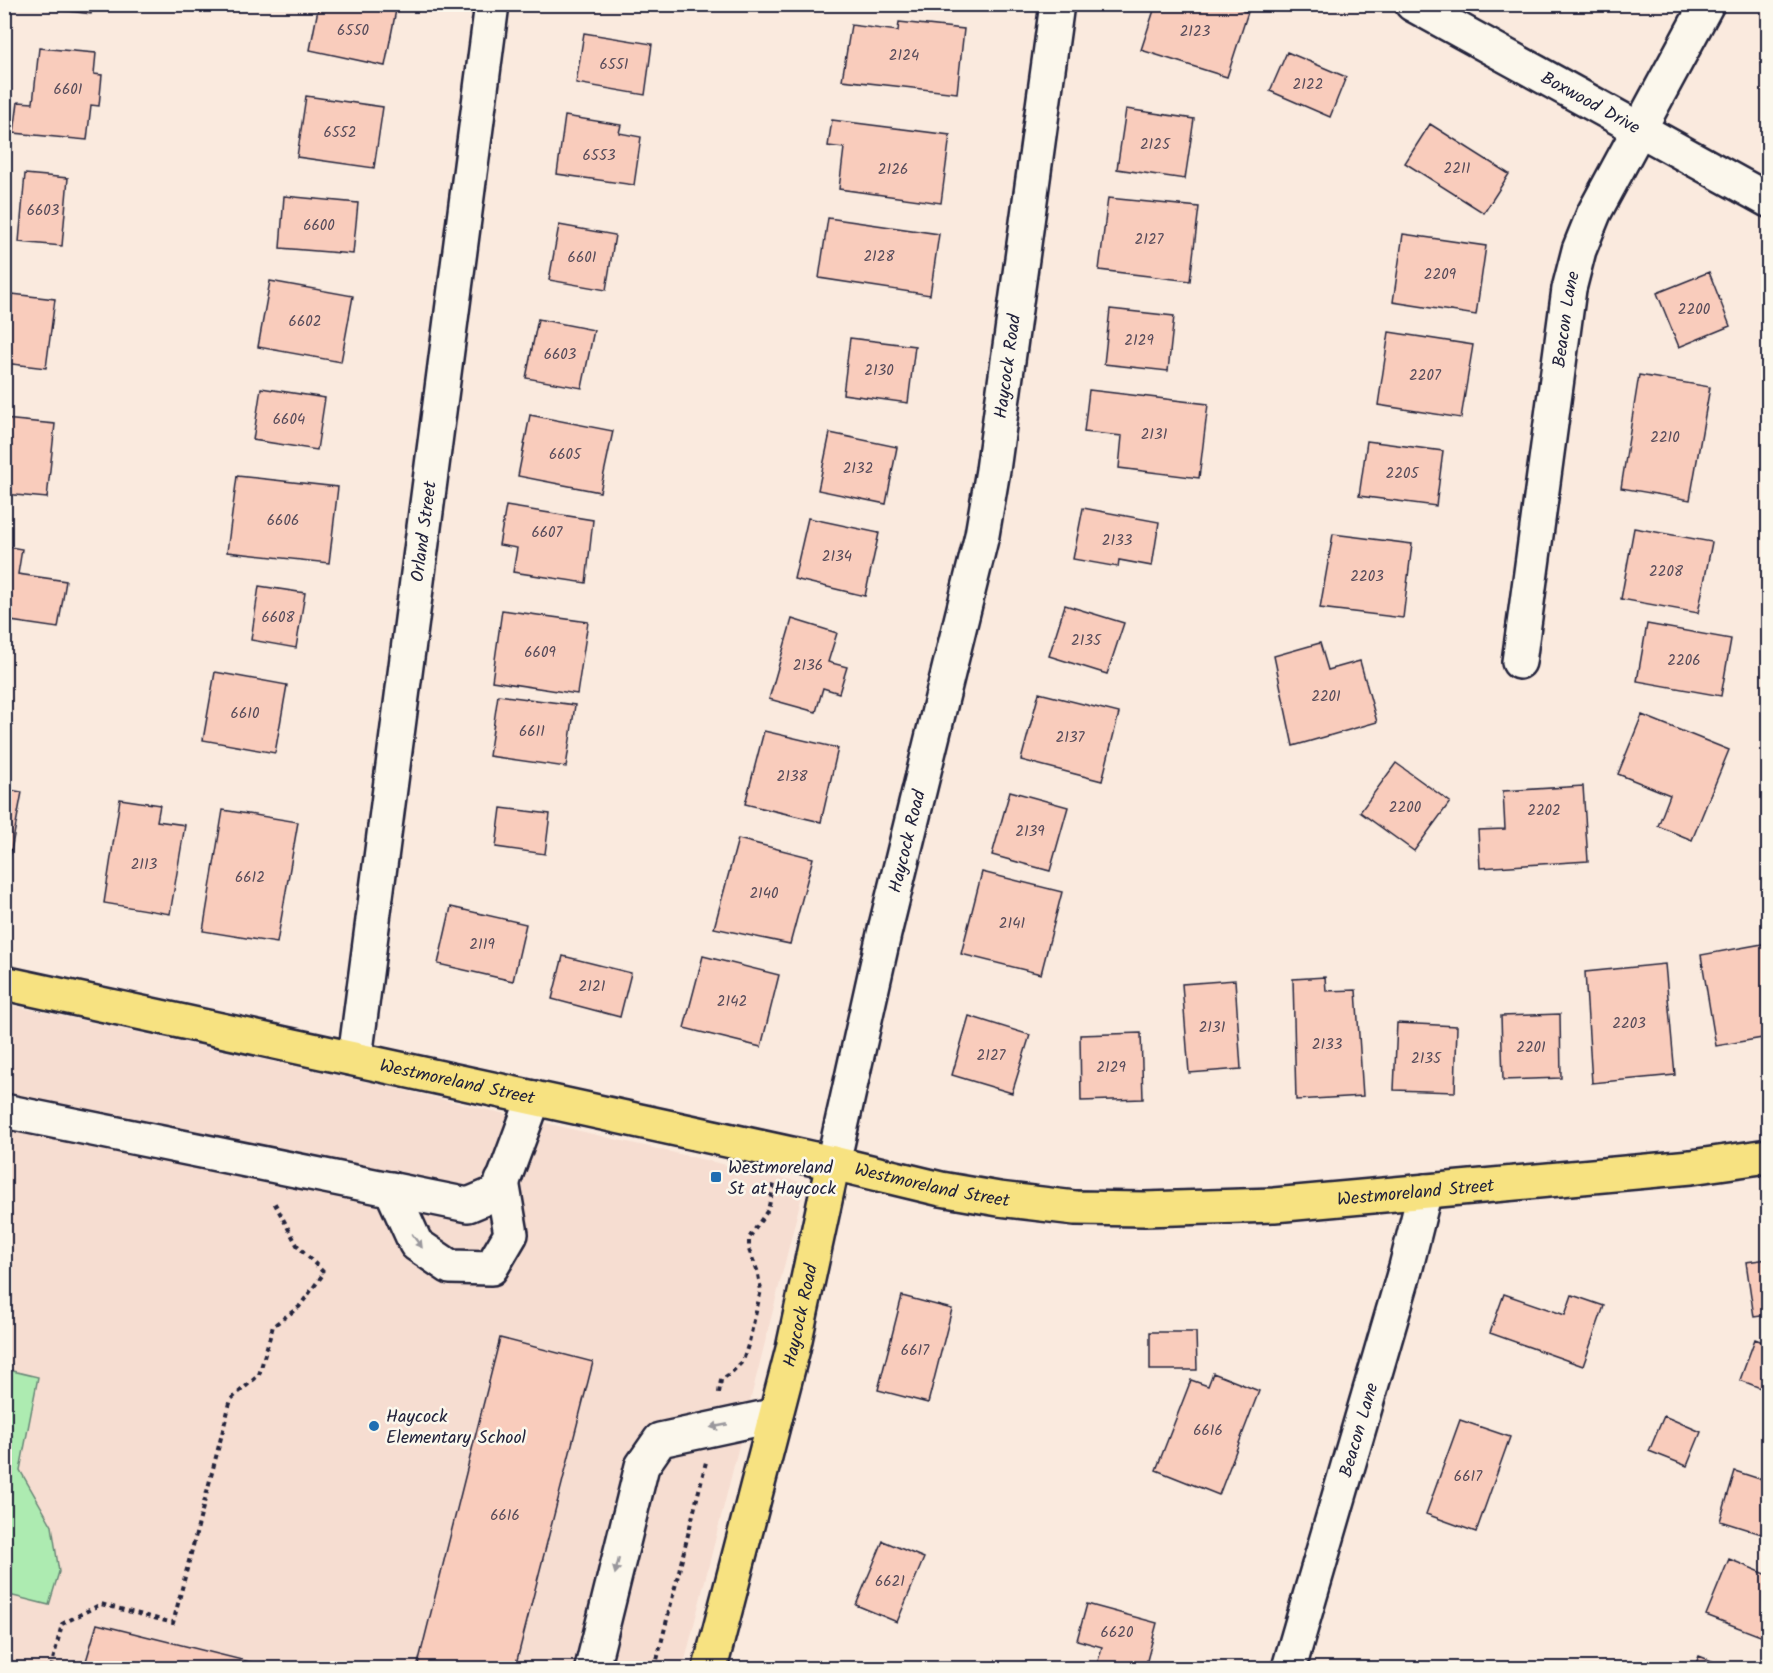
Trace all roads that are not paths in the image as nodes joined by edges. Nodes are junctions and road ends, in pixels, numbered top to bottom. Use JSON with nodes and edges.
{"nodes":[{"id":1,"x":492,"y":4,"type":"edge"},
{"id":2,"x":1057,"y":4,"type":"edge"},
{"id":3,"x":1412,"y":4,"type":"edge"},
{"id":4,"x":1707,"y":4,"type":"edge"},
{"id":5,"x":1639,"y":129,"type":"junction"},
{"id":6,"x":1768,"y":200,"type":"edge"},
{"id":7,"x":1519,"y":662,"type":"dead end"},
{"id":8,"x":4,"y":983,"type":"edge"},
{"id":9,"x":355,"y":1058,"type":"junction"},
{"id":10,"x":534,"y":1098,"type":"junction"},
{"id":11,"x":4,"y":1111,"type":"edge"},
{"id":12,"x":1768,"y":1156,"type":"edge"},
{"id":13,"x":833,"y":1163,"type":"junction"},
{"id":14,"x":502,"y":1181,"type":"junction"},
{"id":15,"x":391,"y":1189,"type":"junction"},
{"id":16,"x":1425,"y":1191,"type":"junction"},
{"id":17,"x":776,"y":1415,"type":"junction"},
{"id":18,"x":592,"y":1668,"type":"edge"},
{"id":19,"x":711,"y":1668,"type":"edge"},
{"id":20,"x":1289,"y":1668,"type":"edge"}],
"edges":[{"from":1,"to":9,"type":"street","name":"Orland Street"},
{"from":2,"to":13,"type":"street","name":"Haycock Road"},
{"from":3,"to":5,"type":"street","name":"Boxwood Drive"},
{"from":4,"to":5,"type":"street","name":"Beacon Lane"},
{"from":5,"to":6,"type":"street","name":"Boxwood Drive"},
{"from":5,"to":7,"type":"street","name":"Beacon Lane"},
{"from":8,"to":9,"type":"main road","name":"Westmoreland Street"},
{"from":9,"to":10,"type":"main road","name":"Westmoreland Street"},
{"from":10,"to":13,"type":"main road","name":"Westmoreland Street"},
{"from":10,"to":14,"type":"street"},
{"from":11,"to":15,"type":"street"},
{"from":12,"to":16,"type":"main road","name":"Westmoreland Street"},
{"from":13,"to":16,"type":"main road","name":"Westmoreland Street"},
{"from":13,"to":17,"type":"main road","name":"Haycock Road"},
{"from":14,"to":15,"type":"street"},
{"from":15,"to":14,"type":"street","one_way":true},
{"from":16,"to":20,"type":"street","name":"Beacon Lane"},
{"from":17,"to":18,"type":"street","one_way":true},
{"from":17,"to":19,"type":"main road","name":"Haycock Road"}]}
